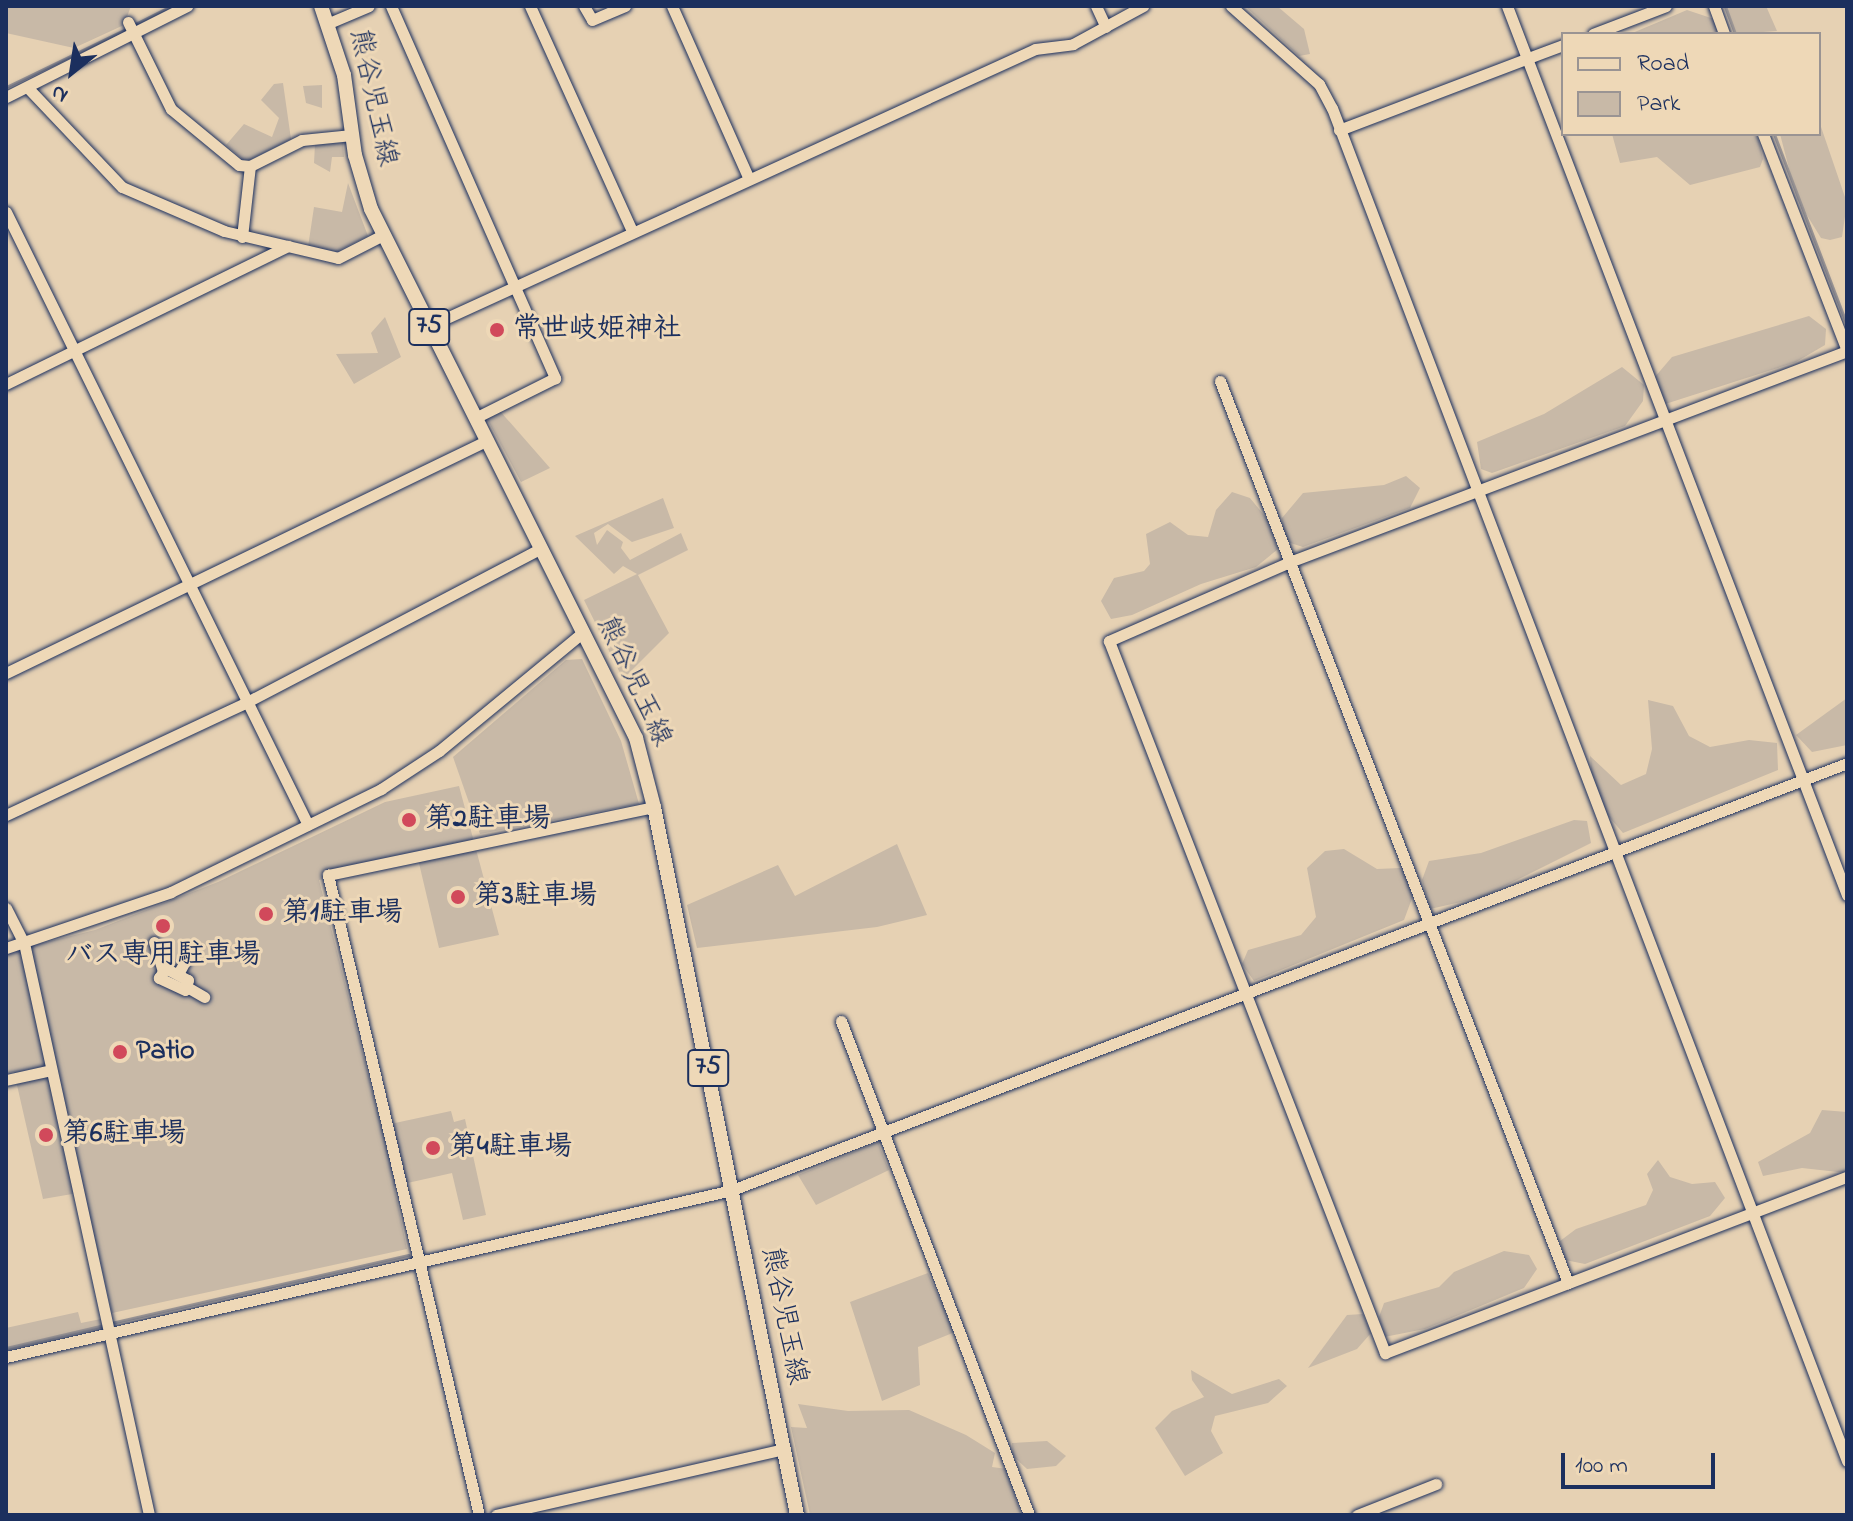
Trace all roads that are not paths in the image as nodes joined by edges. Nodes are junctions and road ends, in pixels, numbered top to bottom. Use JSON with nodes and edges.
{"nodes":[{"id":1,"x":187,"y":6,"type":"edge"},
{"id":2,"x":321,"y":6,"type":"edge"},
{"id":3,"x":369,"y":6,"type":"edge"},
{"id":4,"x":391,"y":6,"type":"edge"},
{"id":5,"x":530,"y":6,"type":"edge"},
{"id":6,"x":584,"y":6,"type":"edge"},
{"id":7,"x":625,"y":6,"type":"edge"},
{"id":8,"x":672,"y":6,"type":"edge"},
{"id":9,"x":1096,"y":6,"type":"edge"},
{"id":10,"x":1143,"y":6,"type":"edge"},
{"id":11,"x":1231,"y":6,"type":"edge"},
{"id":12,"x":1507,"y":6,"type":"edge"},
{"id":13,"x":1666,"y":6,"type":"edge"},
{"id":14,"x":1714,"y":6,"type":"edge"},
{"id":15,"x":128,"y":22,"type":"dead end"},
{"id":16,"x":329,"y":23,"type":"junction"},
{"id":17,"x":1106,"y":27,"type":"junction"},
{"id":18,"x":1598,"y":32,"type":"edge"},
{"id":19,"x":1723,"y":32,"type":"edge"},
{"id":20,"x":135,"y":34,"type":"junction"},
{"id":21,"x":1561,"y":46,"type":"edge"},
{"id":22,"x":1528,"y":59,"type":"junction"},
{"id":23,"x":27,"y":87,"type":"junction"},
{"id":24,"x":6,"y":97,"type":"edge"},
{"id":25,"x":1339,"y":130,"type":"junction"},
{"id":26,"x":352,"y":135,"type":"junction"},
{"id":27,"x":1764,"y":136,"type":"edge"},
{"id":28,"x":250,"y":166,"type":"junction"},
{"id":29,"x":749,"y":179,"type":"junction"},
{"id":30,"x":6,"y":212,"type":"edge"},
{"id":31,"x":632,"y":231,"type":"junction"},
{"id":32,"x":383,"y":235,"type":"junction"},
{"id":33,"x":242,"y":237,"type":"junction"},
{"id":34,"x":288,"y":246,"type":"junction"},
{"id":35,"x":514,"y":284,"type":"junction"},
{"id":36,"x":429,"y":326,"type":"junction"},
{"id":37,"x":76,"y":349,"type":"junction"},
{"id":38,"x":1220,"y":381,"type":"dead end"},
{"id":39,"x":6,"y":384,"type":"edge"},
{"id":40,"x":477,"y":417,"type":"junction"},
{"id":41,"x":1665,"y":420,"type":"junction"},
{"id":42,"x":488,"y":440,"type":"junction"},
{"id":43,"x":1476,"y":490,"type":"junction"},
{"id":44,"x":541,"y":548,"type":"junction"},
{"id":45,"x":1292,"y":561,"type":"junction"},
{"id":46,"x":188,"y":583,"type":"junction"},
{"id":47,"x":582,"y":633,"type":"junction"},
{"id":48,"x":6,"y":673,"type":"edge"},
{"id":49,"x":247,"y":702,"type":"junction"},
{"id":50,"x":1847,"y":763,"type":"edge"},
{"id":51,"x":1803,"y":779,"type":"junction"},
{"id":52,"x":654,"y":807,"type":"junction"},
{"id":53,"x":6,"y":815,"type":"edge"},
{"id":54,"x":308,"y":825,"type":"junction"},
{"id":55,"x":1614,"y":850,"type":"junction"},
{"id":56,"x":1847,"y":895,"type":"edge"},
{"id":57,"x":6,"y":908,"type":"edge"},
{"id":58,"x":1427,"y":922,"type":"junction"},
{"id":59,"x":154,"y":942,"type":"dead end"},
{"id":60,"x":24,"y":943,"type":"junction"},
{"id":61,"x":6,"y":948,"type":"edge"},
{"id":62,"x":163,"y":972,"type":"junction"},
{"id":63,"x":187,"y":987,"type":"junction"},
{"id":64,"x":1247,"y":992,"type":"junction"},
{"id":65,"x":204,"y":997,"type":"dead end"},
{"id":66,"x":841,"y":1021,"type":"dead end"},
{"id":67,"x":51,"y":1070,"type":"junction"},
{"id":68,"x":6,"y":1080,"type":"edge"},
{"id":69,"x":884,"y":1132,"type":"junction"},
{"id":70,"x":1847,"y":1177,"type":"edge"},
{"id":71,"x":732,"y":1190,"type":"junction"},
{"id":72,"x":1752,"y":1213,"type":"junction"},
{"id":73,"x":417,"y":1265,"type":"junction"},
{"id":74,"x":1568,"y":1283,"type":"junction"},
{"id":75,"x":110,"y":1333,"type":"junction"},
{"id":76,"x":6,"y":1357,"type":"edge"},
{"id":77,"x":784,"y":1449,"type":"junction"},
{"id":78,"x":1847,"y":1461,"type":"edge"},
{"id":79,"x":1436,"y":1484,"type":"dead end"},
{"id":80,"x":149,"y":1515,"type":"edge"},
{"id":81,"x":479,"y":1515,"type":"edge"},
{"id":82,"x":496,"y":1515,"type":"edge"},
{"id":83,"x":797,"y":1515,"type":"edge"},
{"id":84,"x":1029,"y":1515,"type":"edge"},
{"id":85,"x":1357,"y":1515,"type":"edge"}],
"edges":[{"from":1,"to":20,"type":"street"},
{"from":2,"to":16,"type":"main road","name":"熊谷児玉線","number":"75"},
{"from":3,"to":16,"type":"street"},
{"from":4,"to":35,"type":"street"},
{"from":5,"to":31,"type":"street"},
{"from":6,"to":7,"type":"street"},
{"from":8,"to":29,"type":"street"},
{"from":9,"to":17,"type":"street"},
{"from":10,"to":17,"type":"street"},
{"from":11,"to":25,"type":"street"},
{"from":12,"to":22,"type":"street"},
{"from":13,"to":18,"type":"street"},
{"from":14,"to":19,"type":"street"},
{"from":15,"to":20,"type":"street"},
{"from":16,"to":26,"type":"main road","name":"熊谷児玉線","number":"75"},
{"from":17,"to":29,"type":"street"},
{"from":20,"to":23,"type":"street"},
{"from":20,"to":28,"type":"street"},
{"from":21,"to":22,"type":"street"},
{"from":22,"to":25,"type":"street"},
{"from":22,"to":41,"type":"street"},
{"from":23,"to":24,"type":"street"},
{"from":23,"to":33,"type":"street"},
{"from":25,"to":43,"type":"street"},
{"from":26,"to":28,"type":"street"},
{"from":26,"to":32,"type":"main road","name":"熊谷児玉線","number":"75"},
{"from":27,"to":41,"type":"street"},
{"from":28,"to":33,"type":"street"},
{"from":29,"to":31,"type":"street"},
{"from":30,"to":37,"type":"street"},
{"from":31,"to":35,"type":"street"},
{"from":32,"to":34,"type":"street"},
{"from":32,"to":36,"type":"main road","name":"熊谷児玉線","number":"75"},
{"from":33,"to":34,"type":"street"},
{"from":34,"to":37,"type":"street"},
{"from":35,"to":36,"type":"street"},
{"from":35,"to":40,"type":"street"},
{"from":36,"to":40,"type":"main road","name":"熊谷児玉線","number":"75"},
{"from":37,"to":39,"type":"street"},
{"from":37,"to":46,"type":"street"},
{"from":38,"to":45,"type":"street"},
{"from":40,"to":42,"type":"main road","name":"熊谷児玉線","number":"75"},
{"from":41,"to":43,"type":"street"},
{"from":41,"to":51,"type":"street"},
{"from":42,"to":44,"type":"main road","name":"熊谷児玉線","number":"75"},
{"from":42,"to":46,"type":"street"},
{"from":43,"to":45,"type":"street"},
{"from":43,"to":55,"type":"street"},
{"from":44,"to":47,"type":"main road","name":"熊谷児玉線","number":"75"},
{"from":44,"to":49,"type":"street"},
{"from":45,"to":58,"type":"street"},
{"from":45,"to":64,"type":"street"},
{"from":46,"to":48,"type":"street"},
{"from":46,"to":49,"type":"street"},
{"from":47,"to":52,"type":"main road","name":"熊谷児玉線","number":"75"},
{"from":47,"to":54,"type":"street"},
{"from":49,"to":53,"type":"street"},
{"from":49,"to":54,"type":"street"},
{"from":50,"to":51,"type":"street"},
{"from":51,"to":55,"type":"street"},
{"from":51,"to":56,"type":"street"},
{"from":52,"to":71,"type":"main road","name":"熊谷児玉線","number":"75"},
{"from":52,"to":73,"type":"street"},
{"from":54,"to":60,"type":"street"},
{"from":55,"to":58,"type":"street"},
{"from":55,"to":72,"type":"street"},
{"from":57,"to":60,"type":"street"},
{"from":58,"to":64,"type":"street"},
{"from":58,"to":74,"type":"street"},
{"from":59,"to":62,"type":"street"},
{"from":60,"to":61,"type":"street"},
{"from":60,"to":67,"type":"street"},
{"from":62,"to":63,"type":"street"},
{"from":62,"to":63,"type":"street"},
{"from":63,"to":65,"type":"street"},
{"from":64,"to":69,"type":"street"},
{"from":64,"to":74,"type":"street"},
{"from":66,"to":69,"type":"street"},
{"from":67,"to":68,"type":"street"},
{"from":67,"to":75,"type":"street"},
{"from":69,"to":71,"type":"street"},
{"from":69,"to":84,"type":"street"},
{"from":70,"to":72,"type":"street"},
{"from":71,"to":73,"type":"street"},
{"from":71,"to":77,"type":"main road","name":"熊谷児玉線","number":"75"},
{"from":72,"to":74,"type":"street"},
{"from":72,"to":78,"type":"street"},
{"from":73,"to":75,"type":"street"},
{"from":73,"to":81,"type":"street"},
{"from":75,"to":76,"type":"street"},
{"from":75,"to":80,"type":"street"},
{"from":77,"to":82,"type":"street"},
{"from":77,"to":83,"type":"main road","name":"熊谷児玉線","number":"75"},
{"from":79,"to":85,"type":"street"}]}
